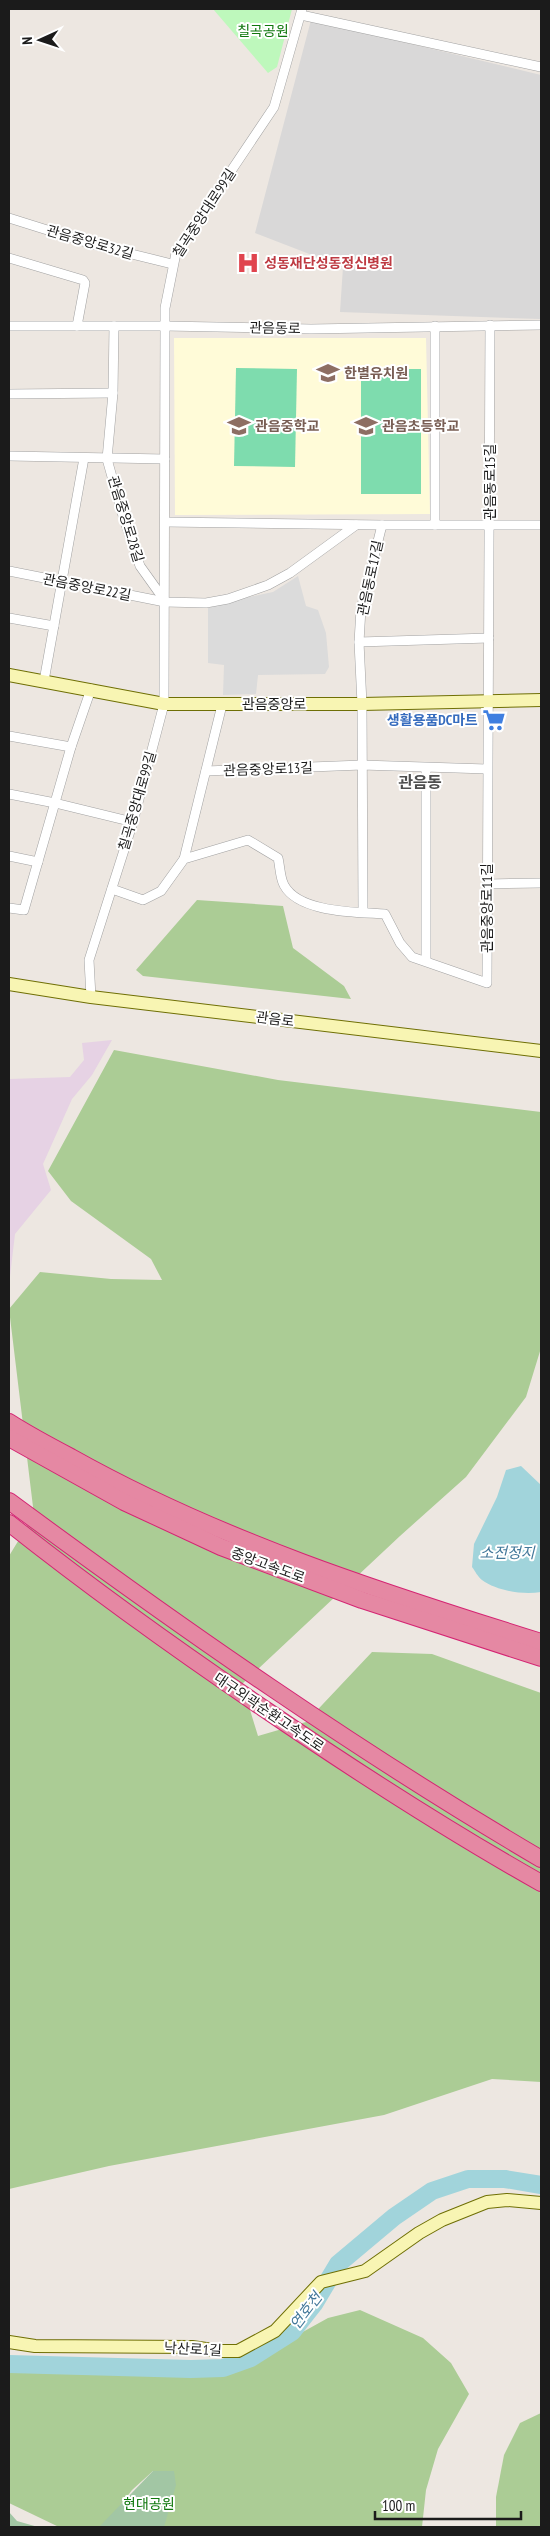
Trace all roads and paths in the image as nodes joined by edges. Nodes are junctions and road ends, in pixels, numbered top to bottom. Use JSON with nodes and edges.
{"nodes":[{"id":1,"x":301,"y":12,"type":"edge"},
{"id":2,"x":541,"y":67,"type":"edge"},
{"id":3,"x":9,"y":218,"type":"edge"},
{"id":4,"x":9,"y":258,"type":"edge"},
{"id":5,"x":172,"y":264,"type":"junction"},
{"id":6,"x":490,"y":325,"type":"junction"},
{"id":7,"x":541,"y":325,"type":"edge"},
{"id":8,"x":9,"y":326,"type":"edge"},
{"id":9,"x":77,"y":326,"type":"junction"},
{"id":10,"x":114,"y":326,"type":"junction"},
{"id":11,"x":165,"y":326,"type":"junction"},
{"id":12,"x":435,"y":326,"type":"junction"},
{"id":13,"x":113,"y":393,"type":"junction"},
{"id":14,"x":9,"y":394,"type":"edge"},
{"id":15,"x":9,"y":456,"type":"edge"},
{"id":16,"x":84,"y":458,"type":"junction"},
{"id":17,"x":108,"y":459,"type":"junction"},
{"id":18,"x":165,"y":459,"type":"junction"},
{"id":19,"x":165,"y":522,"type":"junction"},
{"id":20,"x":356,"y":525,"type":"junction"},
{"id":21,"x":382,"y":525,"type":"junction"},
{"id":22,"x":435,"y":525,"type":"junction"},
{"id":23,"x":490,"y":525,"type":"junction"},
{"id":24,"x":541,"y":525,"type":"edge"},
{"id":25,"x":9,"y":571,"type":"edge"},
{"id":26,"x":62,"y":583,"type":"junction"},
{"id":27,"x":165,"y":602,"type":"junction"},
{"id":28,"x":9,"y":618,"type":"edge"},
{"id":29,"x":54,"y":626,"type":"junction"},
{"id":30,"x":489,"y":638,"type":"junction"},
{"id":31,"x":359,"y":642,"type":"junction"},
{"id":32,"x":9,"y":675,"type":"edge"},
{"id":33,"x":44,"y":681,"type":"junction"},
{"id":34,"x":91,"y":689,"type":"junction"},
{"id":35,"x":487,"y":700,"type":"junction"},
{"id":36,"x":541,"y":700,"type":"edge"},
{"id":37,"x":164,"y":704,"type":"junction"},
{"id":38,"x":222,"y":704,"type":"junction"},
{"id":39,"x":362,"y":704,"type":"junction"},
{"id":40,"x":9,"y":736,"type":"edge"},
{"id":41,"x":71,"y":748,"type":"junction"},
{"id":42,"x":362,"y":765,"type":"junction"},
{"id":43,"x":426,"y":769,"type":"junction"},
{"id":44,"x":487,"y":770,"type":"junction"},
{"id":45,"x":206,"y":771,"type":"junction"},
{"id":46,"x":9,"y":794,"type":"edge"},
{"id":47,"x":55,"y":803,"type":"junction"},
{"id":48,"x":133,"y":822,"type":"junction"},
{"id":49,"x":9,"y":856,"type":"edge"},
{"id":50,"x":184,"y":859,"type":"junction"},
{"id":51,"x":38,"y":862,"type":"junction"},
{"id":52,"x":541,"y":883,"type":"edge"},
{"id":53,"x":488,"y":884,"type":"junction"},
{"id":54,"x":112,"y":889,"type":"junction"},
{"id":55,"x":9,"y":908,"type":"edge"},
{"id":56,"x":362,"y":912,"type":"junction"},
{"id":57,"x":426,"y":961,"type":"junction"},
{"id":58,"x":9,"y":984,"type":"edge"},
{"id":59,"x":91,"y":998,"type":"junction"},
{"id":60,"x":541,"y":1051,"type":"edge"},
{"id":61,"x":9,"y":1422,"type":"edge"},
{"id":62,"x":9,"y":1438,"type":"edge"},
{"id":63,"x":9,"y":1501,"type":"edge"},
{"id":64,"x":9,"y":1523,"type":"edge"},
{"id":65,"x":541,"y":1642,"type":"edge"},
{"id":66,"x":541,"y":1658,"type":"edge"},
{"id":67,"x":488,"y":1827,"type":"junction"},
{"id":68,"x":447,"y":1829,"type":"junction"},
{"id":69,"x":541,"y":1852,"type":"edge"},
{"id":70,"x":541,"y":1859,"type":"edge"},
{"id":71,"x":541,"y":1883,"type":"edge"},
{"id":72,"x":541,"y":1891,"type":"edge"},
{"id":73,"x":541,"y":2204,"type":"edge"},
{"id":74,"x":9,"y":2342,"type":"edge"}],
"edges":[{"from":1,"to":2,"type":"street"},
{"from":1,"to":5,"type":"street","name":"칠곡중앙대로99길"},
{"from":3,"to":5,"type":"street","name":"관음중앙로32길"},
{"from":4,"to":9,"type":"street"},
{"from":5,"to":11,"type":"street","name":"칠곡중앙대로99길"},
{"from":6,"to":7,"type":"street","name":"관음동로"},
{"from":6,"to":12,"type":"street","name":"관음동로"},
{"from":6,"to":23,"type":"street","name":"관음동로15길"},
{"from":8,"to":9,"type":"street","name":"관음동로"},
{"from":9,"to":10,"type":"street","name":"관음동로"},
{"from":10,"to":11,"type":"street","name":"관음동로"},
{"from":10,"to":13,"type":"street","name":"관음중앙로28길"},
{"from":11,"to":12,"type":"street","name":"관음동로"},
{"from":11,"to":18,"type":"street","name":"칠곡중앙대로99길"},
{"from":12,"to":22,"type":"street"},
{"from":13,"to":14,"type":"street"},
{"from":13,"to":17,"type":"street","name":"관음중앙로28길"},
{"from":15,"to":16,"type":"street","name":"관음중앙로28길"},
{"from":16,"to":17,"type":"street","name":"관음중앙로28길"},
{"from":16,"to":26,"type":"street"},
{"from":17,"to":18,"type":"street","name":"관음중앙로28길"},
{"from":17,"to":27,"type":"street","name":"관음중앙로28길"},
{"from":18,"to":19,"type":"street","name":"칠곡중앙대로99길"},
{"from":19,"to":20,"type":"street"},
{"from":19,"to":27,"type":"street","name":"칠곡중앙대로99길"},
{"from":20,"to":21,"type":"street"},
{"from":20,"to":27,"type":"street"},
{"from":21,"to":22,"type":"street","name":"관음동로17길"},
{"from":21,"to":31,"type":"street","name":"관음동로17길"},
{"from":22,"to":23,"type":"street","name":"관음동로17길"},
{"from":23,"to":24,"type":"street","name":"관음동로17길"},
{"from":23,"to":30,"type":"street","name":"관음동로15길"},
{"from":25,"to":26,"type":"street","name":"관음중앙로22길"},
{"from":26,"to":27,"type":"street","name":"관음중앙로22길"},
{"from":26,"to":29,"type":"street"},
{"from":27,"to":37,"type":"street","name":"칠곡중앙대로99길"},
{"from":28,"to":29,"type":"street"},
{"from":29,"to":33,"type":"street"},
{"from":30,"to":31,"type":"street"},
{"from":30,"to":35,"type":"street","name":"관음동로15길"},
{"from":31,"to":39,"type":"street","name":"관음동로17길"},
{"from":32,"to":33,"type":"main road","name":"관음중앙로"},
{"from":33,"to":34,"type":"main road","name":"관음중앙로"},
{"from":34,"to":37,"type":"main road","name":"관음중앙로"},
{"from":34,"to":41,"type":"street"},
{"from":35,"to":36,"type":"main road","name":"관음중앙로"},
{"from":35,"to":39,"type":"main road","name":"관음중앙로"},
{"from":35,"to":44,"type":"street","name":"관음중앙로11길"},
{"from":37,"to":38,"type":"main road","name":"관음중앙로"},
{"from":37,"to":48,"type":"street","name":"칠곡중앙대로99길"},
{"from":38,"to":39,"type":"main road","name":"관음중앙로"},
{"from":38,"to":45,"type":"street"},
{"from":39,"to":42,"type":"street"},
{"from":40,"to":41,"type":"street"},
{"from":41,"to":47,"type":"street"},
{"from":42,"to":43,"type":"street"},
{"from":42,"to":45,"type":"street","name":"관음중앙로13길"},
{"from":42,"to":56,"type":"street"},
{"from":43,"to":44,"type":"street"},
{"from":43,"to":57,"type":"street"},
{"from":44,"to":53,"type":"street","name":"관음중앙로11길"},
{"from":45,"to":50,"type":"street","name":"관음중앙로13길"},
{"from":46,"to":47,"type":"street"},
{"from":47,"to":48,"type":"street"},
{"from":47,"to":51,"type":"street"},
{"from":48,"to":54,"type":"street","name":"칠곡중앙대로99길"},
{"from":49,"to":51,"type":"street"},
{"from":50,"to":54,"type":"street"},
{"from":50,"to":56,"type":"street","name":"관음중앙로11길"},
{"from":51,"to":55,"type":"street"},
{"from":52,"to":53,"type":"street"},
{"from":53,"to":57,"type":"street","name":"관음중앙로11길"},
{"from":54,"to":59,"type":"street","name":"칠곡중앙대로99길"},
{"from":56,"to":57,"type":"street","name":"관음중앙로11길"},
{"from":58,"to":59,"type":"main road","name":"관음로"},
{"from":59,"to":60,"type":"main road","name":"관음로"},
{"from":61,"to":65,"type":"highway","name":"중앙고속도로"},
{"from":62,"to":66,"type":"highway","name":"중앙고속도로"},
{"from":63,"to":67,"type":"highway","name":"대구외곽순환고속도로"},
{"from":64,"to":68,"type":"highway","name":"대구외곽순환고속도로"},
{"from":67,"to":69,"type":"highway"},
{"from":67,"to":70,"type":"highway","name":"대구외곽순환고속도로"},
{"from":68,"to":71,"type":"highway","name":"대구외곽순환고속도로"},
{"from":68,"to":72,"type":"highway"},
{"from":73,"to":74,"type":"main road","name":"낙산로1길"}]}
